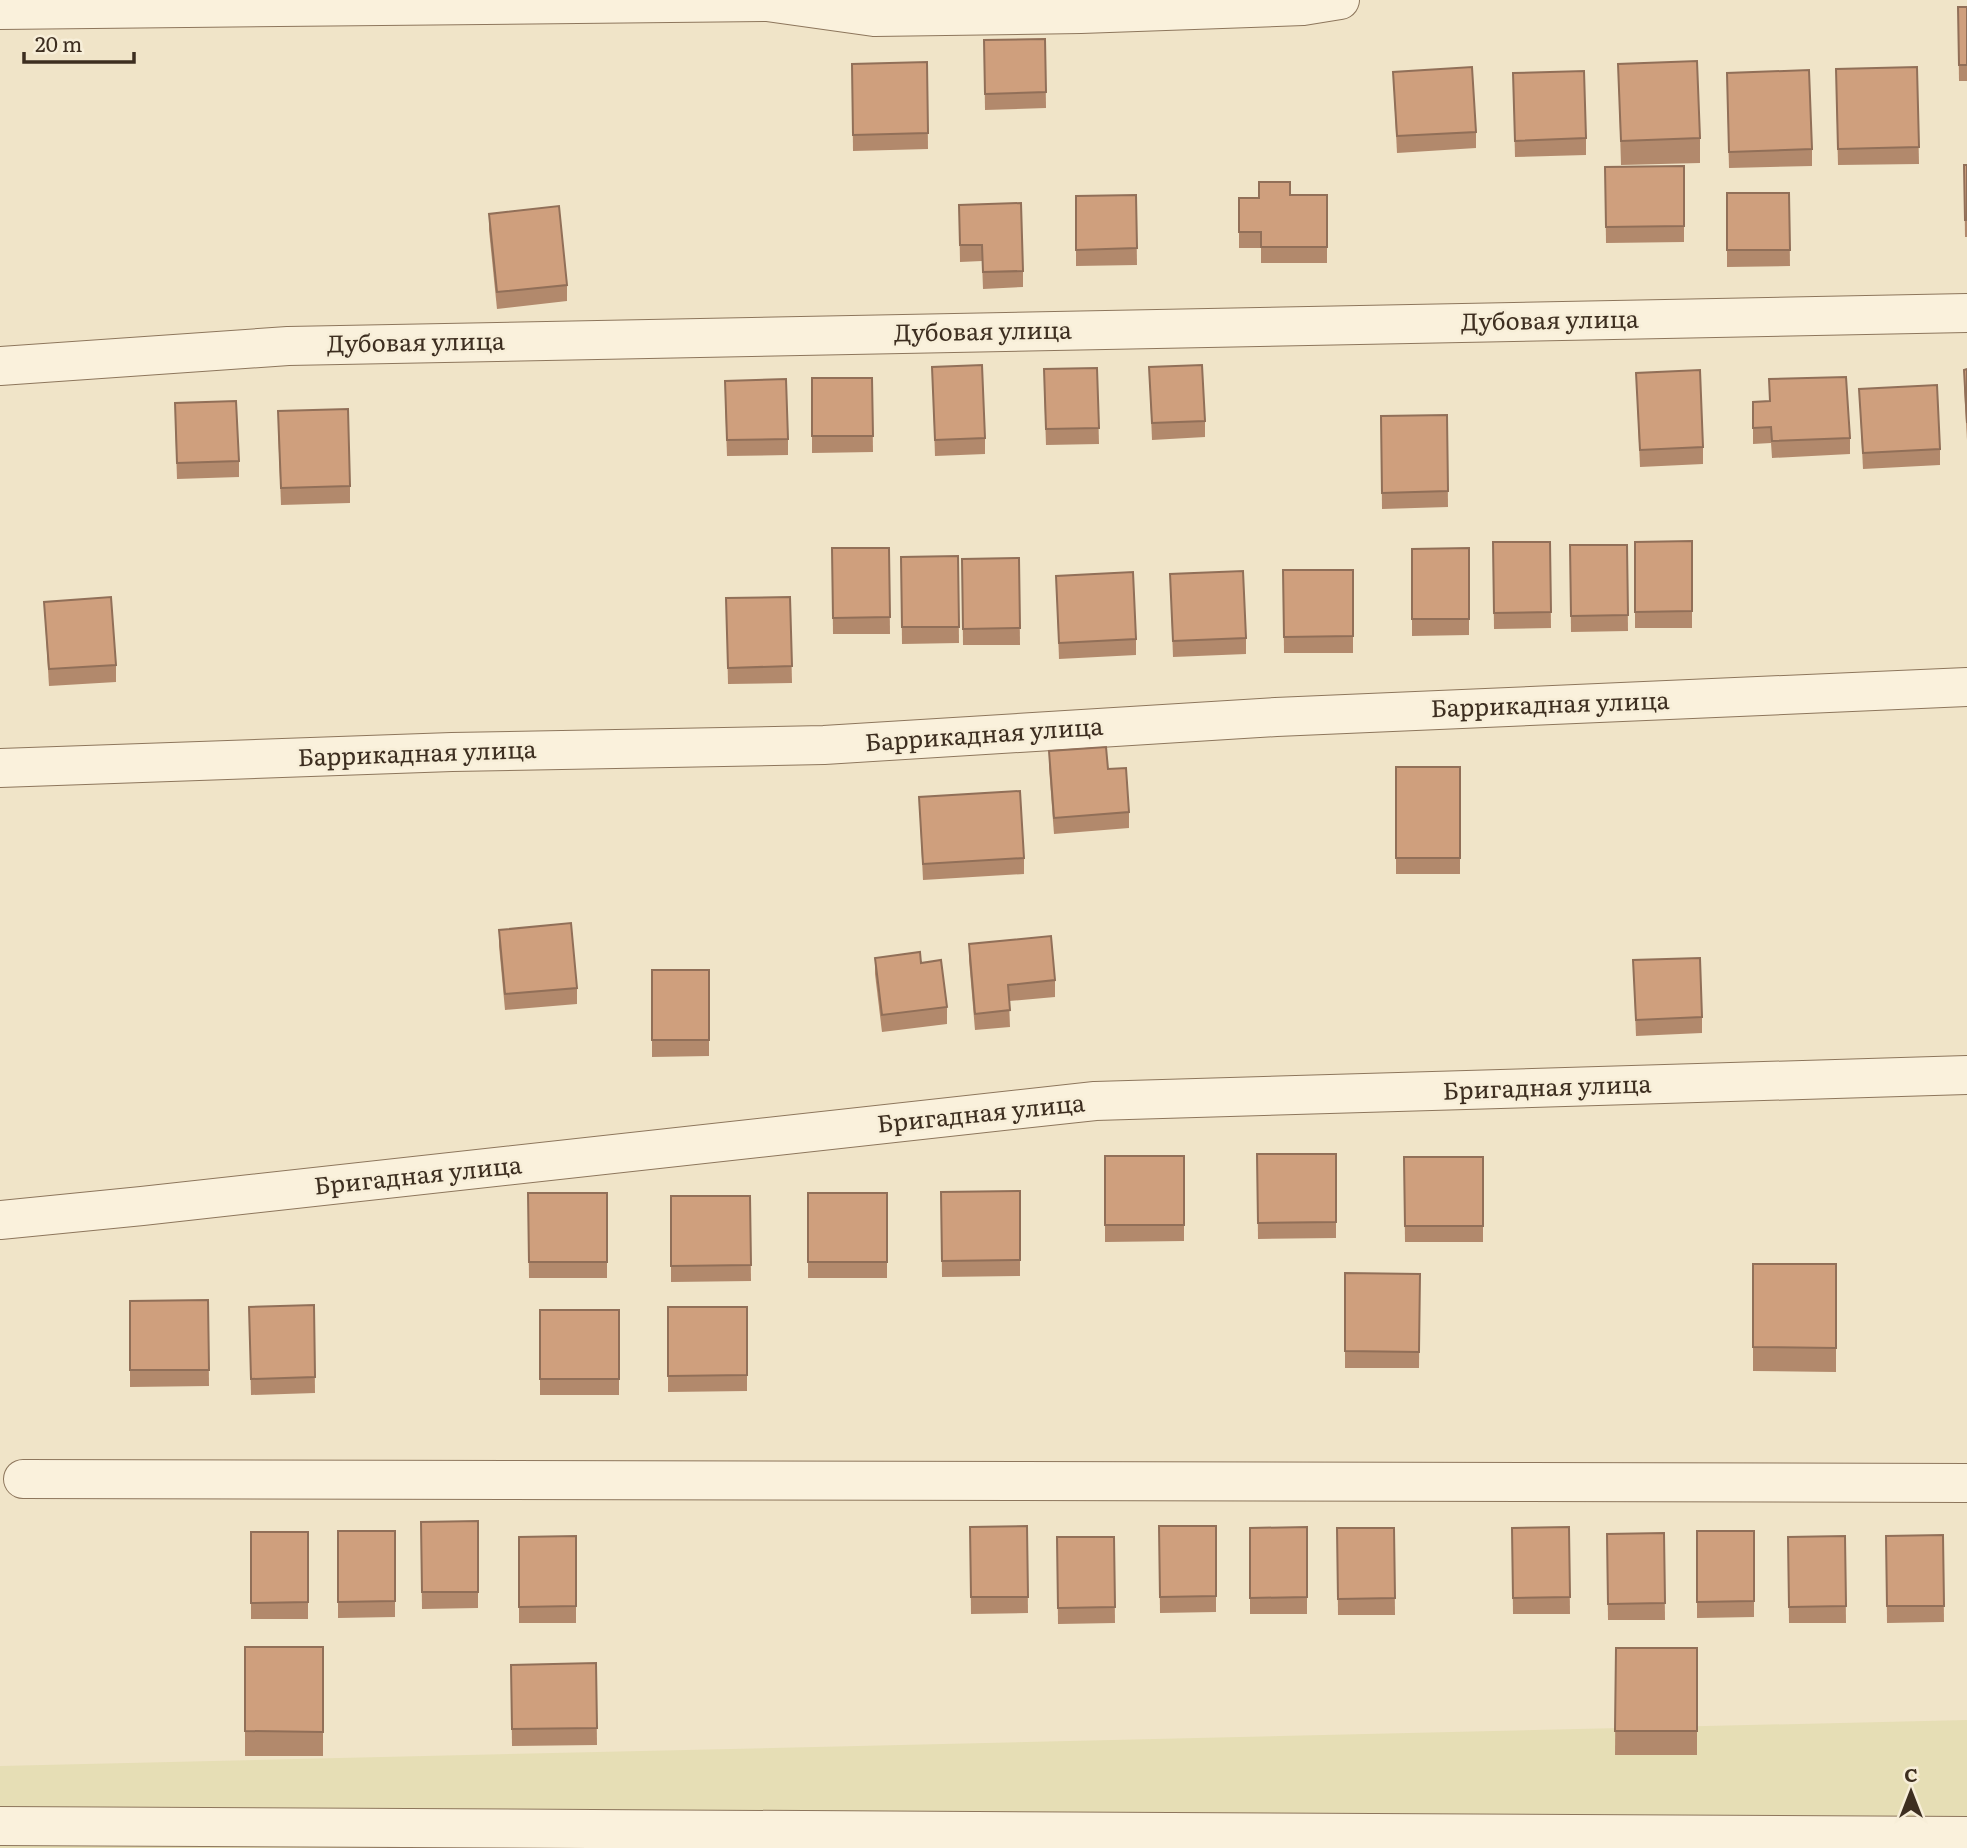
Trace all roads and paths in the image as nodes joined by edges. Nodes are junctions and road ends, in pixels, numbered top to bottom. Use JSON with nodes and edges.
{"nodes":[{"id":1,"x":1339,"y":0,"type":"edge"},
{"id":2,"x":0,"y":10,"type":"edge"},
{"id":3,"x":1967,"y":313,"type":"edge"},
{"id":4,"x":0,"y":366,"type":"edge"},
{"id":5,"x":1967,"y":687,"type":"edge"},
{"id":6,"x":0,"y":768,"type":"edge"},
{"id":7,"x":1967,"y":1075,"type":"edge"},
{"id":8,"x":0,"y":1220,"type":"edge"},
{"id":9,"x":23,"y":1479,"type":"dead end"},
{"id":10,"x":1967,"y":1483,"type":"edge"},
{"id":11,"x":0,"y":1826,"type":"edge"},
{"id":12,"x":1967,"y":1836,"type":"edge"}],
"edges":[{"from":1,"to":2,"type":"street"},
{"from":3,"to":4,"type":"street","name":"Дубовая улица"},
{"from":5,"to":6,"type":"street","name":"Баррикадная улица"},
{"from":7,"to":8,"type":"street","name":"Бригадная улица"},
{"from":9,"to":10,"type":"street"},
{"from":11,"to":12,"type":"street"}]}
